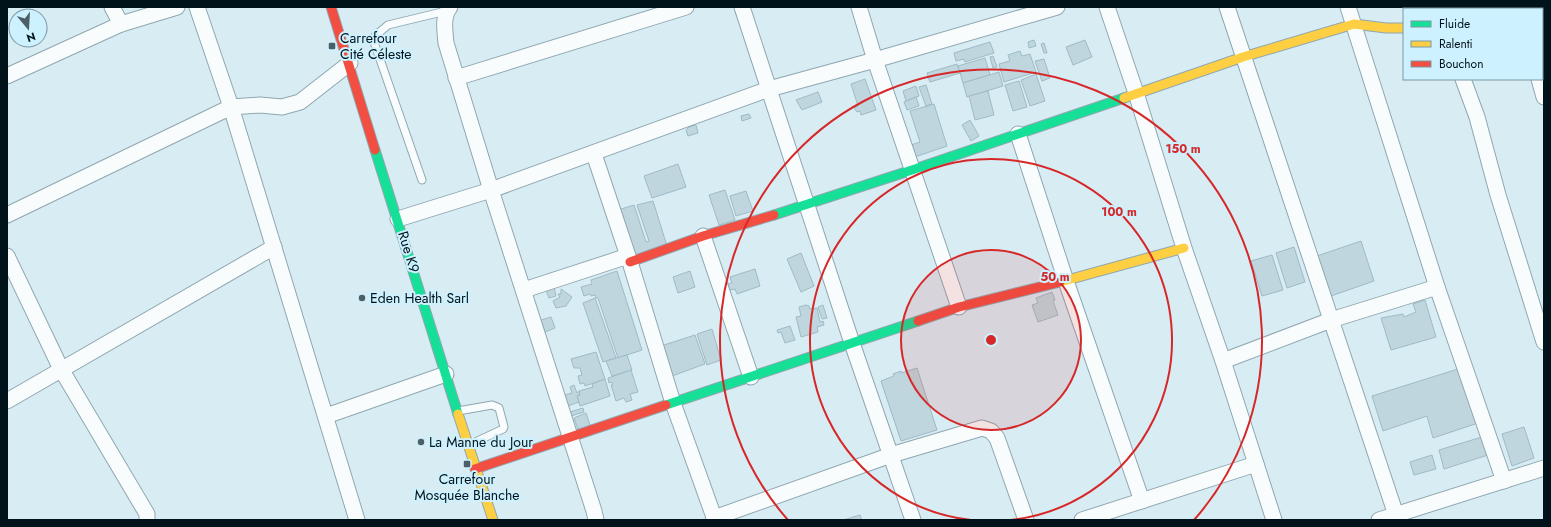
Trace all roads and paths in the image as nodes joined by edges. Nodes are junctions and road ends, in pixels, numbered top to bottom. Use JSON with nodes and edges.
{"nodes":[{"id":1,"x":112,"y":7,"type":"edge"},
{"id":2,"x":176,"y":7,"type":"edge"},
{"id":3,"x":197,"y":7,"type":"edge"},
{"id":4,"x":331,"y":7,"type":"edge"},
{"id":5,"x":686,"y":7,"type":"edge"},
{"id":6,"x":742,"y":7,"type":"edge"},
{"id":7,"x":859,"y":7,"type":"edge"},
{"id":8,"x":1057,"y":7,"type":"edge"},
{"id":9,"x":1107,"y":7,"type":"edge"},
{"id":10,"x":1228,"y":7,"type":"edge"},
{"id":11,"x":1348,"y":7,"type":"edge"},
{"id":12,"x":448,"y":9,"type":"edge"},
{"id":13,"x":121,"y":24,"type":"junction"},
{"id":14,"x":1354,"y":24,"type":"junction"},
{"id":15,"x":1403,"y":28,"type":"edge"},
{"id":16,"x":1243,"y":57,"type":"junction"},
{"id":17,"x":875,"y":60,"type":"junction"},
{"id":18,"x":350,"y":63,"type":"junction"},
{"id":19,"x":7,"y":76,"type":"edge"},
{"id":20,"x":456,"y":78,"type":"junction"},
{"id":21,"x":1463,"y":80,"type":"edge"},
{"id":22,"x":1539,"y":80,"type":"edge"},
{"id":23,"x":769,"y":89,"type":"junction"},
{"id":24,"x":1136,"y":93,"type":"junction"},
{"id":25,"x":1544,"y":97,"type":"edge"},
{"id":26,"x":231,"y":107,"type":"junction"},
{"id":27,"x":1018,"y":134,"type":"junction"},
{"id":28,"x":594,"y":154,"type":"junction"},
{"id":29,"x":912,"y":170,"type":"junction"},
{"id":30,"x":422,"y":180,"type":"dead end"},
{"id":31,"x":491,"y":190,"type":"junction"},
{"id":32,"x":807,"y":205,"type":"junction"},
{"id":33,"x":7,"y":215,"type":"edge"},
{"id":34,"x":398,"y":219,"type":"junction"},
{"id":35,"x":703,"y":236,"type":"junction"},
{"id":36,"x":274,"y":248,"type":"junction"},
{"id":37,"x":1184,"y":248,"type":"junction"},
{"id":38,"x":7,"y":256,"type":"edge"},
{"id":39,"x":629,"y":259,"type":"junction"},
{"id":40,"x":1066,"y":281,"type":"junction"},
{"id":41,"x":1437,"y":288,"type":"junction"},
{"id":42,"x":524,"y":290,"type":"junction"},
{"id":43,"x":959,"y":307,"type":"junction"},
{"id":44,"x":1331,"y":320,"type":"junction"},
{"id":45,"x":1544,"y":342,"type":"edge"},
{"id":46,"x":852,"y":344,"type":"junction"},
{"id":47,"x":1223,"y":361,"type":"junction"},
{"id":48,"x":61,"y":369,"type":"junction"},
{"id":49,"x":446,"y":374,"type":"junction"},
{"id":50,"x":751,"y":377,"type":"junction"},
{"id":51,"x":7,"y":400,"type":"edge"},
{"id":52,"x":673,"y":403,"type":"junction"},
{"id":53,"x":458,"y":411,"type":"junction"},
{"id":54,"x":326,"y":416,"type":"junction"},
{"id":55,"x":570,"y":438,"type":"junction"},
{"id":56,"x":468,"y":445,"type":"junction"},
{"id":57,"x":891,"y":455,"type":"junction"},
{"id":58,"x":1256,"y":464,"type":"junction"},
{"id":59,"x":1544,"y":468,"type":"edge"},
{"id":60,"x":475,"y":469,"type":"junction"},
{"id":61,"x":1504,"y":481,"type":"junction"},
{"id":62,"x":1142,"y":501,"type":"junction"},
{"id":63,"x":1396,"y":515,"type":"junction"},
{"id":64,"x":714,"y":519,"type":"edge"},
{"id":65,"x":147,"y":520,"type":"edge"},
{"id":66,"x":357,"y":520,"type":"edge"},
{"id":67,"x":493,"y":520,"type":"edge"},
{"id":68,"x":596,"y":520,"type":"edge"},
{"id":69,"x":913,"y":520,"type":"edge"},
{"id":70,"x":1026,"y":520,"type":"edge"},
{"id":71,"x":1082,"y":520,"type":"edge"},
{"id":72,"x":1274,"y":520,"type":"edge"},
{"id":73,"x":1379,"y":520,"type":"edge"}],
"edges":[{"from":1,"to":13,"type":"street"},
{"from":2,"to":13,"type":"street"},
{"from":3,"to":26,"type":"street"},
{"from":4,"to":18,"type":"street","name":"Rue K9"},
{"from":5,"to":20,"type":"street"},
{"from":6,"to":23,"type":"street"},
{"from":7,"to":17,"type":"street"},
{"from":8,"to":17,"type":"street"},
{"from":9,"to":24,"type":"street"},
{"from":10,"to":16,"type":"street"},
{"from":11,"to":14,"type":"street"},
{"from":12,"to":20,"type":"street"},
{"from":12,"to":30,"type":"lane"},
{"from":13,"to":19,"type":"street"},
{"from":14,"to":15,"type":"street"},
{"from":14,"to":16,"type":"street"},
{"from":14,"to":41,"type":"street"},
{"from":16,"to":24,"type":"street"},
{"from":16,"to":44,"type":"street"},
{"from":17,"to":23,"type":"street"},
{"from":17,"to":29,"type":"street"},
{"from":18,"to":26,"type":"street"},
{"from":18,"to":34,"type":"street","name":"Rue K9"},
{"from":20,"to":31,"type":"street"},
{"from":21,"to":45,"type":"street"},
{"from":22,"to":25,"type":"street"},
{"from":23,"to":28,"type":"street"},
{"from":23,"to":32,"type":"street"},
{"from":24,"to":27,"type":"street"},
{"from":24,"to":37,"type":"street"},
{"from":26,"to":33,"type":"street"},
{"from":26,"to":36,"type":"street"},
{"from":27,"to":29,"type":"street"},
{"from":27,"to":40,"type":"street"},
{"from":28,"to":31,"type":"street"},
{"from":28,"to":39,"type":"street"},
{"from":29,"to":32,"type":"street"},
{"from":29,"to":43,"type":"street"},
{"from":31,"to":34,"type":"street"},
{"from":31,"to":42,"type":"street"},
{"from":32,"to":35,"type":"street"},
{"from":32,"to":46,"type":"street"},
{"from":34,"to":49,"type":"street","name":"Rue K9"},
{"from":35,"to":39,"type":"street"},
{"from":35,"to":50,"type":"street"},
{"from":36,"to":48,"type":"street"},
{"from":36,"to":54,"type":"street"},
{"from":37,"to":40,"type":"street"},
{"from":37,"to":47,"type":"street"},
{"from":38,"to":48,"type":"street"},
{"from":39,"to":42,"type":"street"},
{"from":39,"to":52,"type":"street"},
{"from":40,"to":43,"type":"street"},
{"from":40,"to":62,"type":"street"},
{"from":41,"to":44,"type":"street"},
{"from":41,"to":61,"type":"street"},
{"from":42,"to":55,"type":"street"},
{"from":43,"to":46,"type":"street"},
{"from":44,"to":47,"type":"street"},
{"from":44,"to":63,"type":"street"},
{"from":46,"to":50,"type":"street"},
{"from":46,"to":57,"type":"street"},
{"from":47,"to":58,"type":"street"},
{"from":48,"to":51,"type":"street"},
{"from":48,"to":65,"type":"street"},
{"from":49,"to":53,"type":"street","name":"Rue K9"},
{"from":49,"to":54,"type":"street"},
{"from":50,"to":52,"type":"street"},
{"from":52,"to":55,"type":"street"},
{"from":52,"to":64,"type":"street"},
{"from":53,"to":56,"type":"street","name":"Rue K9"},
{"from":53,"to":56,"type":"lane"},
{"from":54,"to":66,"type":"street"},
{"from":55,"to":60,"type":"street"},
{"from":55,"to":68,"type":"street"},
{"from":56,"to":60,"type":"street","name":"Rue K9"},
{"from":57,"to":64,"type":"street"},
{"from":57,"to":69,"type":"street"},
{"from":57,"to":70,"type":"street"},
{"from":58,"to":62,"type":"street"},
{"from":58,"to":72,"type":"street"},
{"from":59,"to":61,"type":"street"},
{"from":60,"to":67,"type":"street","name":"Rue K9"},
{"from":61,"to":63,"type":"street"},
{"from":62,"to":71,"type":"street"},
{"from":63,"to":73,"type":"street"}]}
